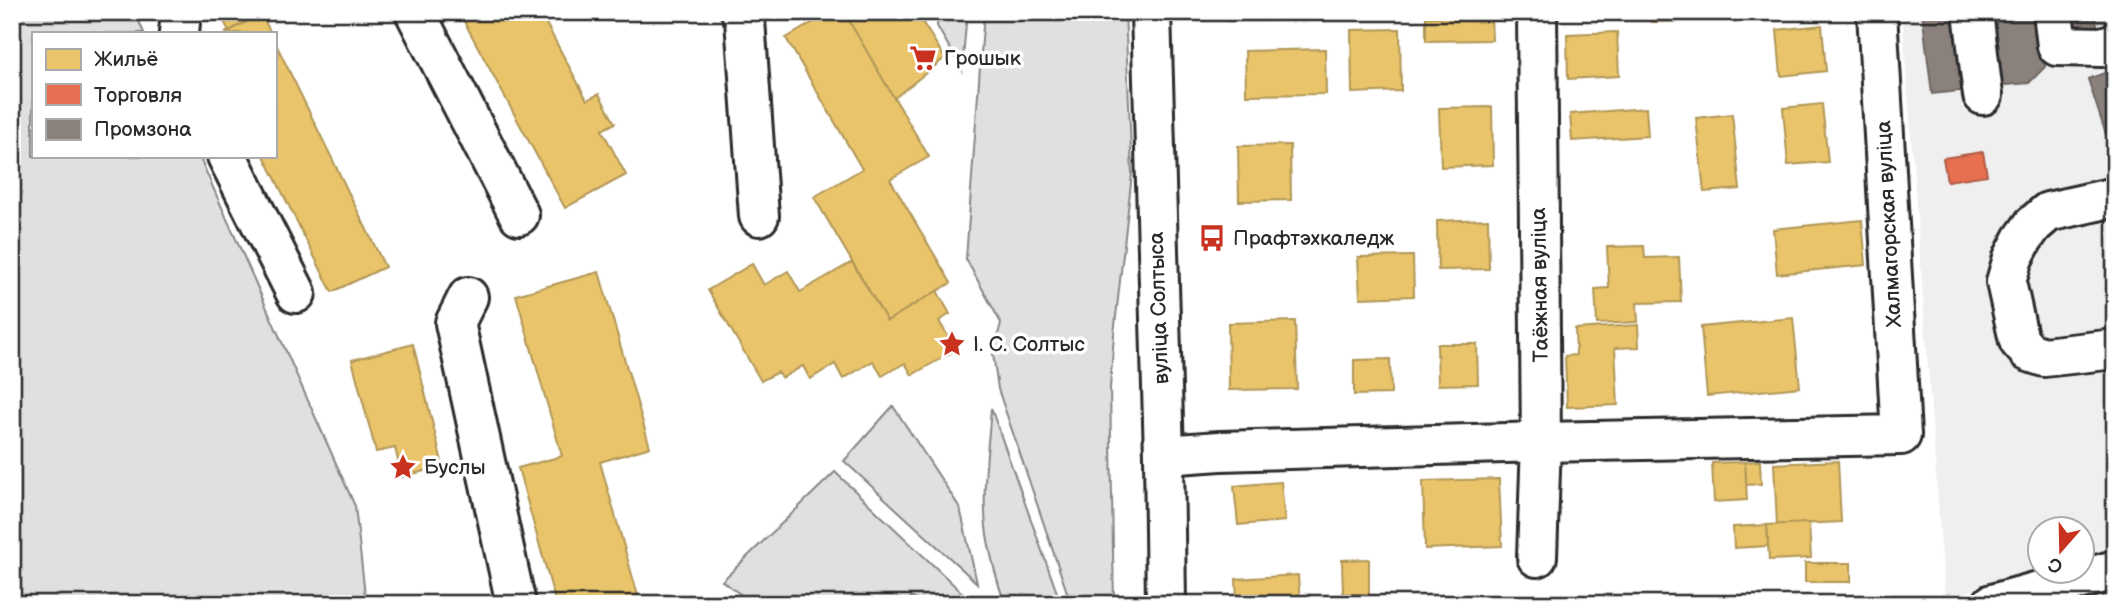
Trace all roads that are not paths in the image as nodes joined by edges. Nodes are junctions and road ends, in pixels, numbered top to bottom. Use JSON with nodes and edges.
{"nodes":[{"id":1,"x":181,"y":12,"type":"edge"},
{"id":2,"x":415,"y":12,"type":"edge"},
{"id":3,"x":741,"y":12,"type":"edge"},
{"id":4,"x":1151,"y":12,"type":"edge"},
{"id":5,"x":1537,"y":12,"type":"edge"},
{"id":6,"x":1877,"y":12,"type":"edge"},
{"id":7,"x":1973,"y":12,"type":"edge"},
{"id":8,"x":2053,"y":12,"type":"edge"},
{"id":9,"x":179,"y":32,"type":"edge"},
{"id":10,"x":2115,"y":43,"type":"edge"},
{"id":11,"x":1983,"y":95,"type":"dead end"},
{"id":12,"x":228,"y":158,"type":"edge"},
{"id":13,"x":2115,"y":197,"type":"edge"},
{"id":14,"x":519,"y":215,"type":"dead end"},
{"id":15,"x":760,"y":216,"type":"dead end"},
{"id":16,"x":296,"y":293,"type":"dead end"},
{"id":17,"x":468,"y":298,"type":"dead end"},
{"id":18,"x":2115,"y":349,"type":"edge"},
{"id":19,"x":1541,"y":442,"type":"junction"},
{"id":20,"x":1164,"y":455,"type":"junction"},
{"id":21,"x":1537,"y":557,"type":"dead end"},
{"id":22,"x":2115,"y":570,"type":"edge"},
{"id":23,"x":516,"y":604,"type":"edge"},
{"id":24,"x":1166,"y":604,"type":"edge"},
{"id":25,"x":1992,"y":604,"type":"edge"}],
"edges":[{"from":1,"to":9,"type":"street"},
{"from":2,"to":14,"type":"street"},
{"from":3,"to":15,"type":"street"},
{"from":4,"to":20,"type":"street","name":"вуліца Солтыса"},
{"from":5,"to":19,"type":"street","name":"Таёжная вуліца"},
{"from":6,"to":19,"type":"street","name":"Халмагорская вуліца"},
{"from":7,"to":11,"type":"street"},
{"from":8,"to":10,"type":"street"},
{"from":12,"to":16,"type":"street"},
{"from":13,"to":18,"type":"street"},
{"from":17,"to":23,"type":"street"},
{"from":19,"to":20,"type":"street"},
{"from":19,"to":21,"type":"street","name":"Таёжная вуліца"},
{"from":20,"to":24,"type":"street","name":"вуліца Солтыса"},
{"from":22,"to":25,"type":"street"}]}
